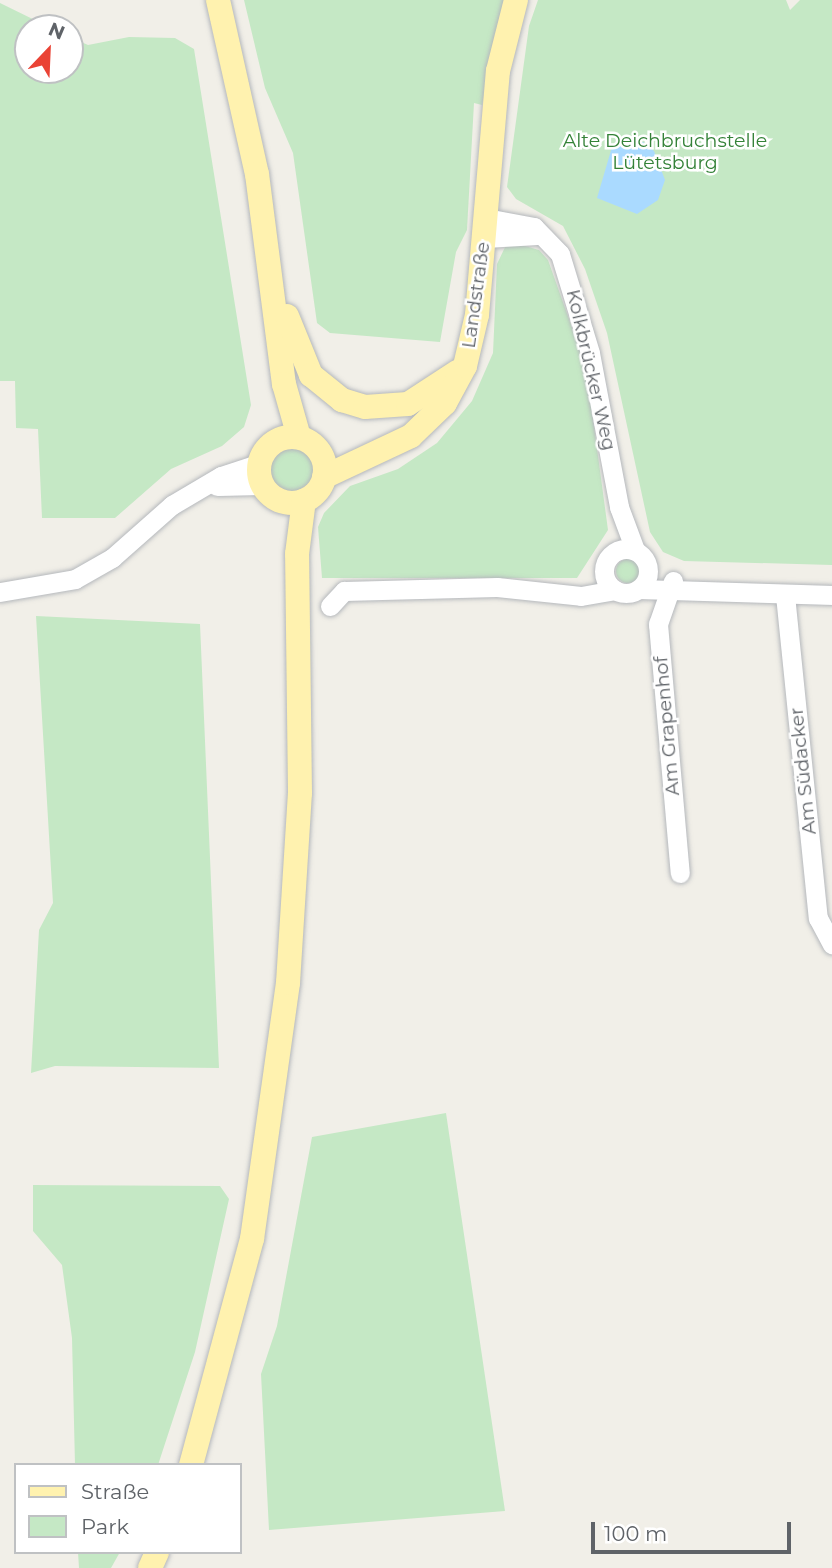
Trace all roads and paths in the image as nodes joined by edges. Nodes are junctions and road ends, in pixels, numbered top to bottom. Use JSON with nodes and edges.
{"nodes":[{"id":1,"x":218,"y":0,"type":"edge"},
{"id":2,"x":516,"y":0,"type":"edge"},
{"id":3,"x":485,"y":228,"type":"junction"},
{"id":4,"x":274,"y":296,"type":"junction"},
{"id":5,"x":465,"y":366,"type":"junction"},
{"id":6,"x":288,"y":438,"type":"junction"},
{"id":7,"x":323,"y":467,"type":"junction"},
{"id":8,"x":260,"y":475,"type":"junction"},
{"id":9,"x":295,"y":502,"type":"junction"},
{"id":10,"x":626,"y":551,"type":"junction"},
{"id":11,"x":644,"y":580,"type":"junction"},
{"id":12,"x":609,"y":581,"type":"junction"},
{"id":13,"x":671,"y":587,"type":"junction"},
{"id":14,"x":0,"y":592,"type":"edge"},
{"id":15,"x":832,"y":594,"type":"edge"},
{"id":16,"x":785,"y":595,"type":"junction"},
{"id":17,"x":330,"y":606,"type":"dead end"},
{"id":18,"x":680,"y":873,"type":"dead end"},
{"id":19,"x":832,"y":944,"type":"edge"},
{"id":20,"x":192,"y":1463,"type":"edge"}],
"edges":[{"from":1,"to":4,"type":"main road"},
{"from":2,"to":3,"type":"main road","name":"Landstraße"},
{"from":3,"to":5,"type":"main road","name":"Landstraße"},
{"from":3,"to":10,"type":"street","name":"Kolkbrücker Weg"},
{"from":4,"to":5,"type":"main road"},
{"from":4,"to":6,"type":"main road"},
{"from":5,"to":7,"type":"main road","name":"Landstraße"},
{"from":6,"to":7,"type":"main road"},
{"from":6,"to":8,"type":"main road"},
{"from":7,"to":9,"type":"main road"},
{"from":8,"to":9,"type":"main road"},
{"from":8,"to":14,"type":"street"},
{"from":9,"to":20,"type":"main road"},
{"from":10,"to":11,"type":"street","name":"Kolkbrücker Weg"},
{"from":10,"to":12,"type":"street"},
{"from":11,"to":12,"type":"street"},
{"from":11,"to":13,"type":"street"},
{"from":12,"to":17,"type":"street"},
{"from":13,"to":16,"type":"street"},
{"from":13,"to":18,"type":"street","name":"Am Grapenhof"},
{"from":15,"to":16,"type":"street"},
{"from":16,"to":19,"type":"street","name":"Am Südacker"}]}
